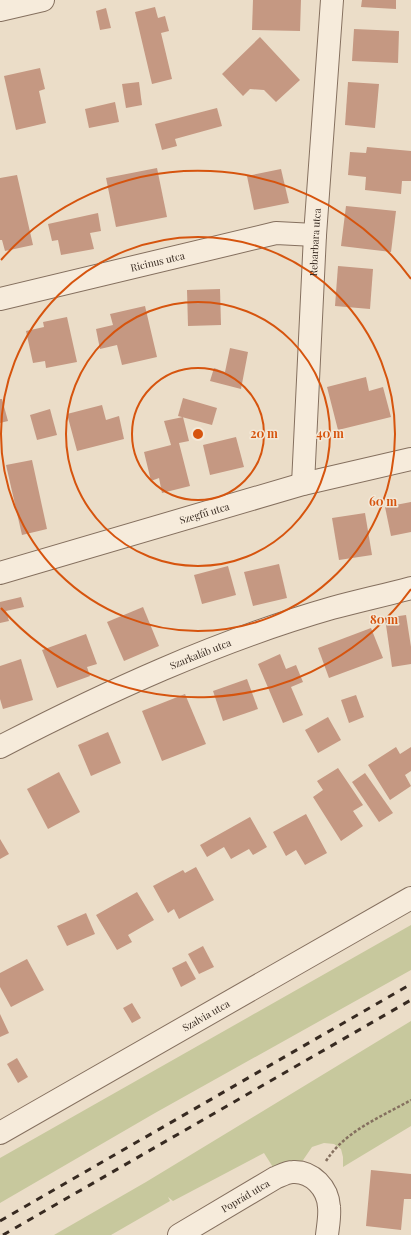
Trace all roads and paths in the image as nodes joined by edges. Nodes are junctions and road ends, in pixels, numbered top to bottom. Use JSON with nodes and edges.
{"nodes":[{"id":1,"x":43,"y":0,"type":"edge"},
{"id":2,"x":332,"y":0,"type":"edge"},
{"id":3,"x":0,"y":10,"type":"edge"},
{"id":4,"x":315,"y":235,"type":"junction"},
{"id":5,"x":0,"y":299,"type":"edge"},
{"id":6,"x":411,"y":458,"type":"edge"},
{"id":7,"x":303,"y":484,"type":"junction"},
{"id":8,"x":0,"y":573,"type":"edge"},
{"id":9,"x":411,"y":588,"type":"edge"},
{"id":10,"x":0,"y":747,"type":"edge"},
{"id":11,"x":411,"y":898,"type":"edge"},
{"id":12,"x":411,"y":1100,"type":"edge"},
{"id":13,"x":0,"y":1133,"type":"edge"},
{"id":14,"x":315,"y":1179,"type":"junction"},
{"id":15,"x":179,"y":1235,"type":"edge"},
{"id":16,"x":327,"y":1235,"type":"edge"}],
"edges":[{"from":1,"to":3,"type":"street"},
{"from":2,"to":4,"type":"street","name":"Rebarbara utca"},
{"from":4,"to":5,"type":"street","name":"Ricinus utca"},
{"from":4,"to":7,"type":"street","name":"Rebarbara utca"},
{"from":6,"to":7,"type":"street","name":"Szegfű utca"},
{"from":7,"to":8,"type":"street","name":"Szegfű utca"},
{"from":9,"to":10,"type":"street","name":"Szarkaláb utca"},
{"from":11,"to":13,"type":"street","name":"Szalvia utca"},
{"from":12,"to":14,"type":"path"},
{"from":14,"to":15,"type":"street","name":"Poprád utca"},
{"from":14,"to":16,"type":"street"}]}
